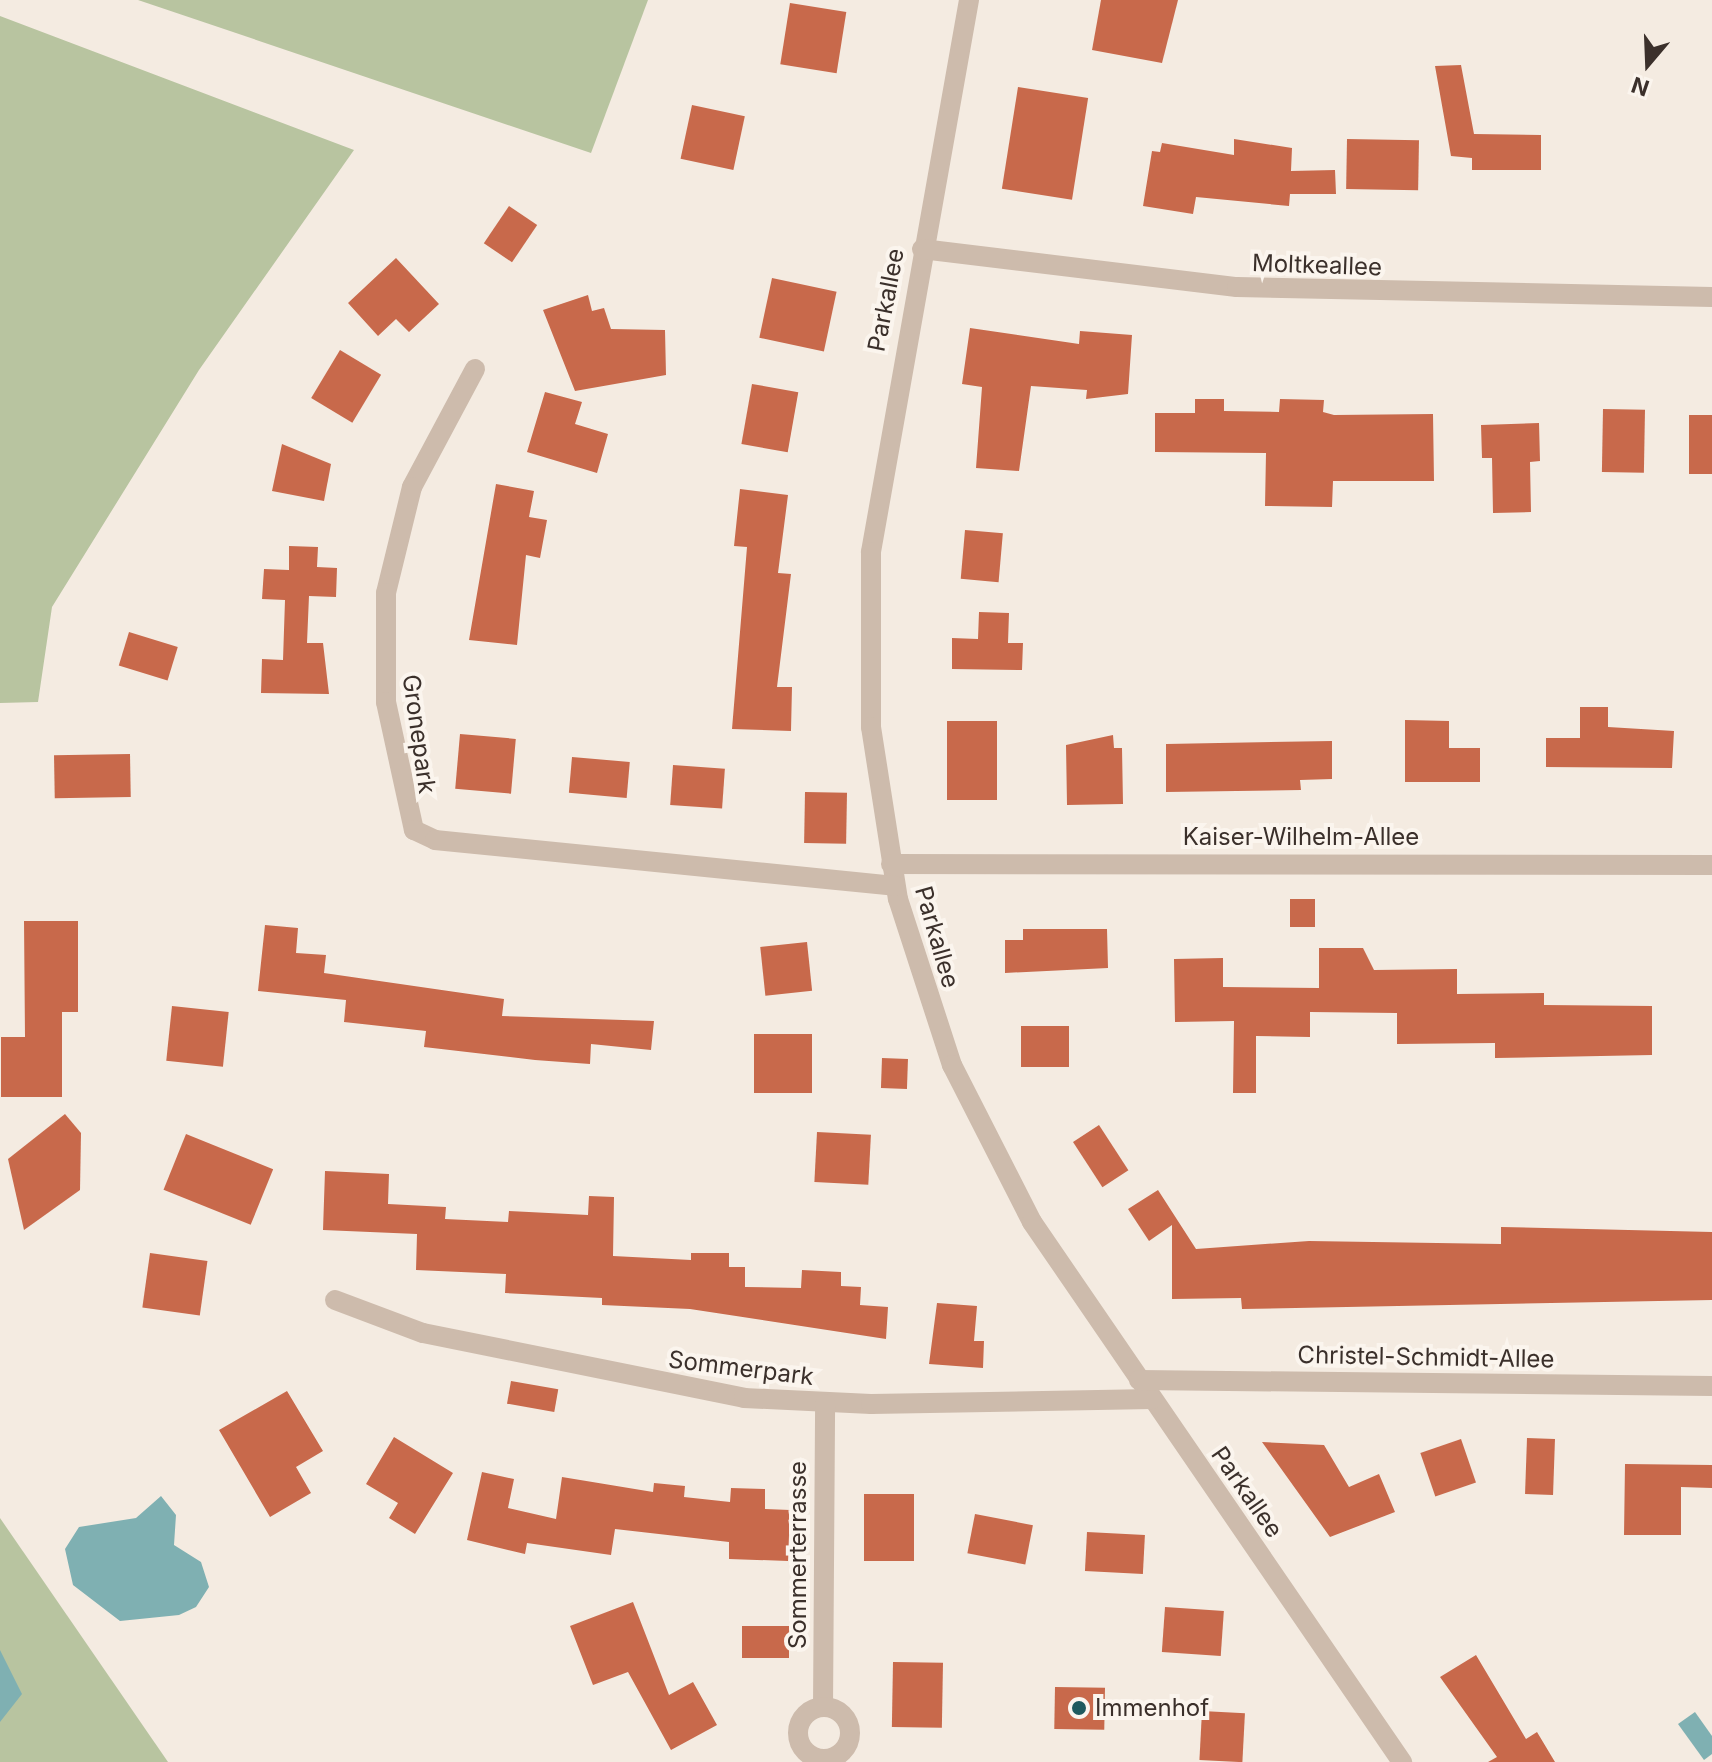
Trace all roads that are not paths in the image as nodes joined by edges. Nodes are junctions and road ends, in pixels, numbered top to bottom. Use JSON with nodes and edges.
{"nodes":[{"id":1,"x":969,"y":0,"type":"edge"},
{"id":2,"x":922,"y":249,"type":"junction"},
{"id":3,"x":1712,"y":297,"type":"edge"},
{"id":4,"x":475,"y":369,"type":"dead end"},
{"id":5,"x":891,"y":864,"type":"junction"},
{"id":6,"x":1712,"y":865,"type":"edge"},
{"id":7,"x":895,"y":886,"type":"junction"},
{"id":8,"x":335,"y":1300,"type":"dead end"},
{"id":9,"x":1139,"y":1380,"type":"junction"},
{"id":10,"x":1712,"y":1386,"type":"edge"},
{"id":11,"x":1152,"y":1399,"type":"junction"},
{"id":12,"x":825,"y":1404,"type":"junction"},
{"id":13,"x":823,"y":1707,"type":"dead end"},
{"id":14,"x":1402,"y":1762,"type":"edge"}],
"edges":[{"from":1,"to":2,"type":"street","name":"Parkallee"},
{"from":2,"to":3,"type":"street","name":"Moltkeallee"},
{"from":2,"to":5,"type":"street","name":"Parkallee"},
{"from":4,"to":7,"type":"street","name":"Gronepark"},
{"from":5,"to":6,"type":"street","name":"Kaiser-Wilhelm-Allee"},
{"from":5,"to":7,"type":"street","name":"Parkallee"},
{"from":7,"to":9,"type":"street","name":"Parkallee"},
{"from":8,"to":12,"type":"street","name":"Sommerpark"},
{"from":9,"to":10,"type":"street","name":"Christel-Schmidt-Allee"},
{"from":9,"to":11,"type":"street","name":"Parkallee"},
{"from":11,"to":12,"type":"street","name":"Sommerpark"},
{"from":11,"to":14,"type":"street","name":"Parkallee"},
{"from":12,"to":13,"type":"street","name":"Sommerterrasse"}]}
